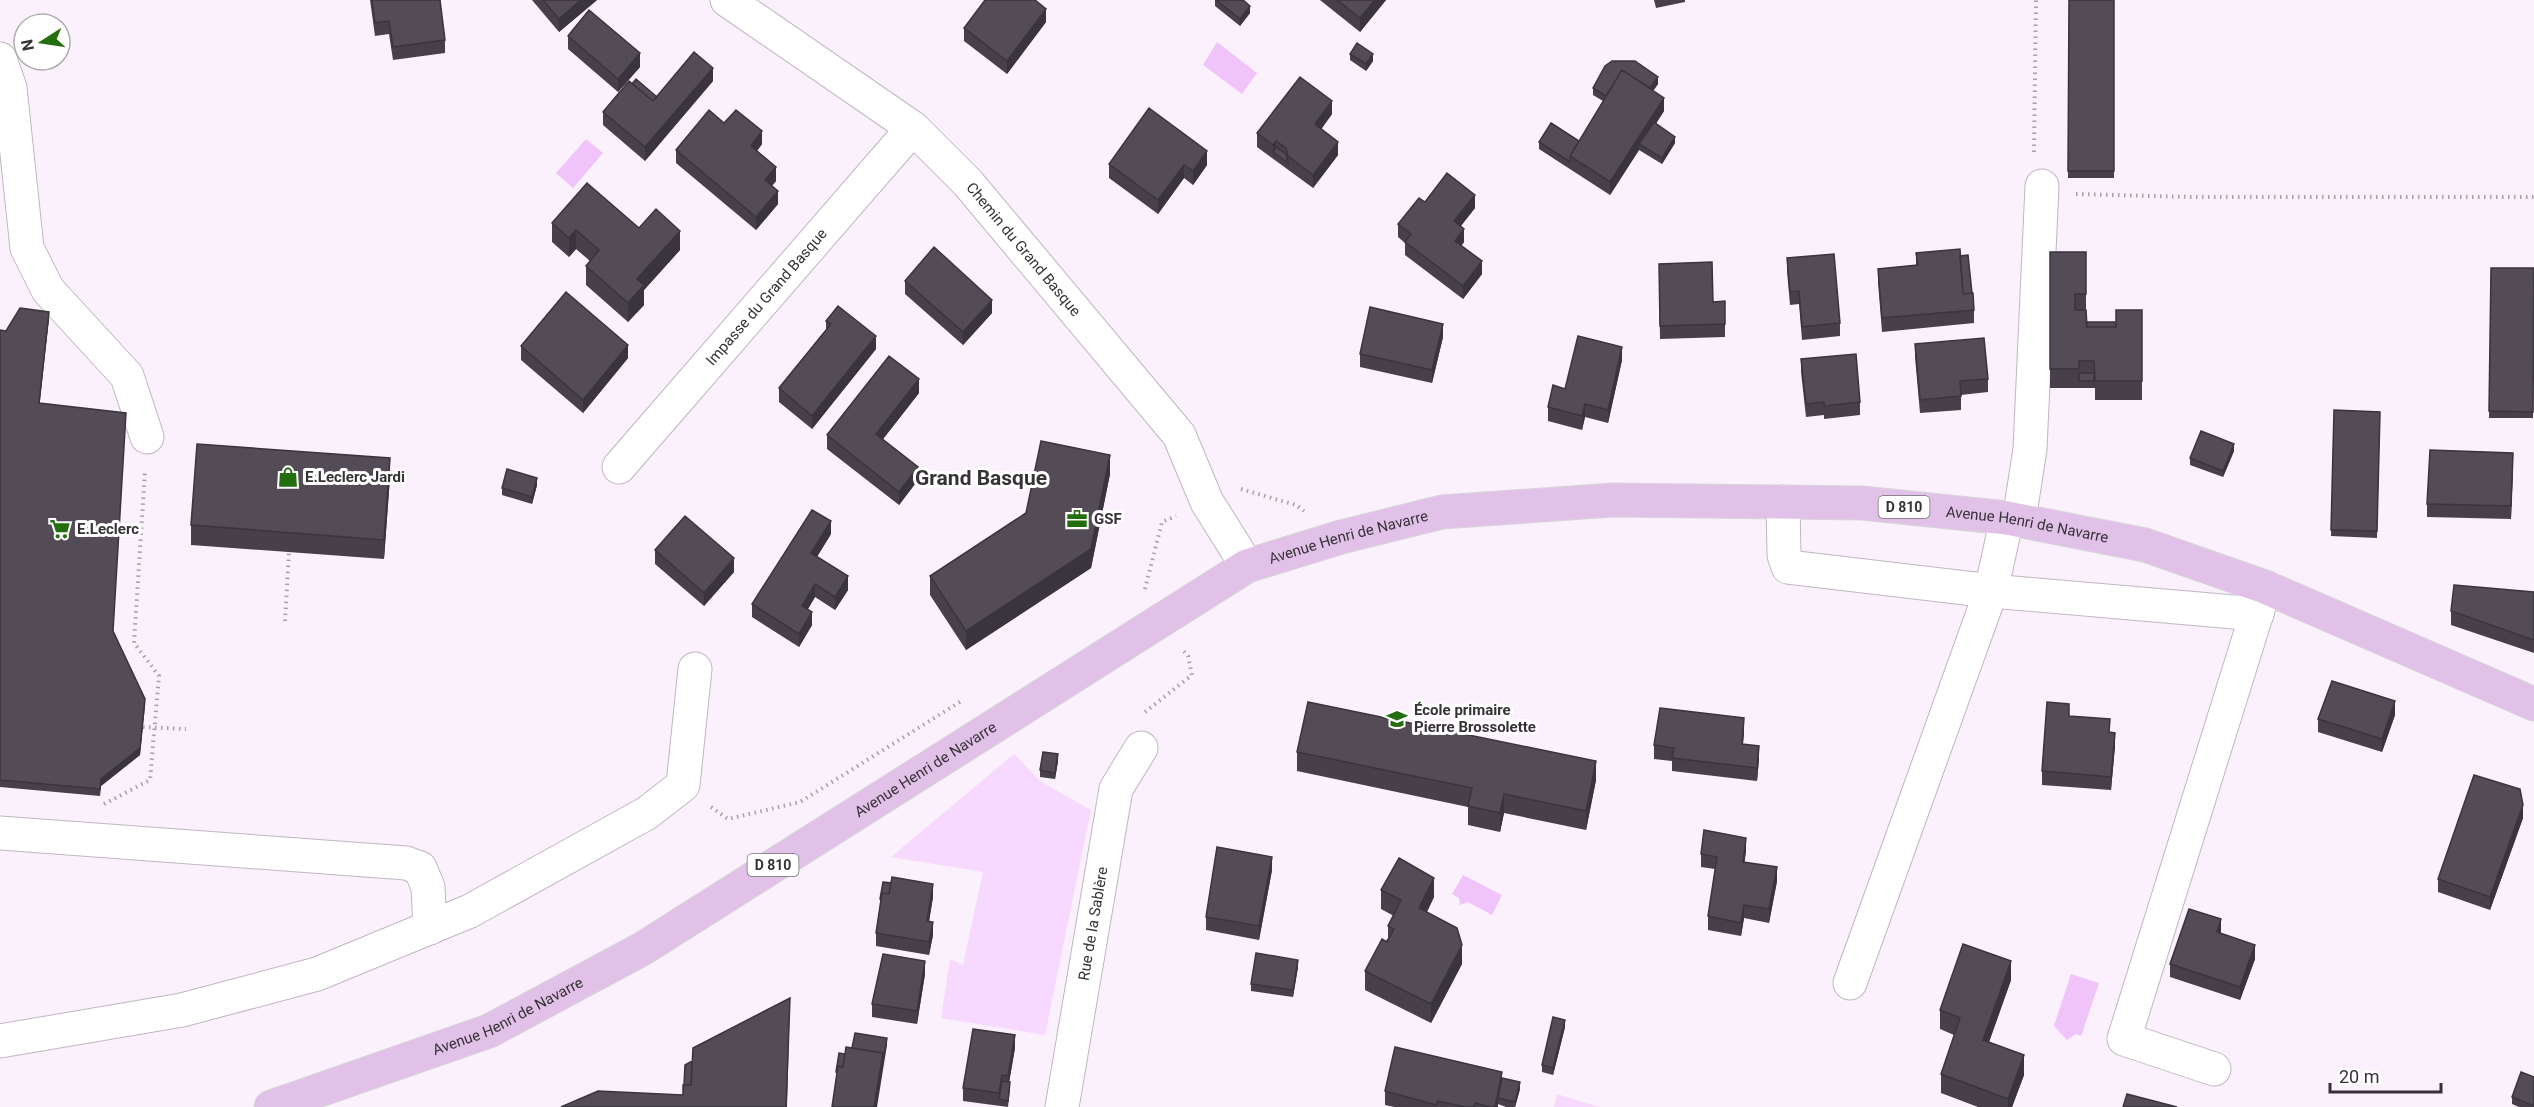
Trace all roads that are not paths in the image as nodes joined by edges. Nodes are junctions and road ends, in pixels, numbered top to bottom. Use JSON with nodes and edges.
{"nodes":[{"id":1,"x":727,"y":0,"type":"edge"},
{"id":2,"x":0,"y":59,"type":"edge"},
{"id":3,"x":913,"y":128,"type":"junction"},
{"id":4,"x":2042,"y":186,"type":"road end"},
{"id":5,"x":147,"y":437,"type":"road end"},
{"id":6,"x":619,"y":467,"type":"dead end"},
{"id":7,"x":1783,"y":502,"type":"junction"},
{"id":8,"x":2013,"y":519,"type":"junction"},
{"id":9,"x":1247,"y":566,"type":"junction"},
{"id":10,"x":1991,"y":591,"type":"junction"},
{"id":11,"x":2261,"y":600,"type":"junction"},
{"id":12,"x":695,"y":669,"type":"dead end"},
{"id":13,"x":2534,"y":704,"type":"edge"},
{"id":14,"x":1141,"y":748,"type":"dead end"},
{"id":15,"x":0,"y":833,"type":"edge"},
{"id":16,"x":430,"y":927,"type":"junction"},
{"id":17,"x":1850,"y":983,"type":"dead end"},
{"id":18,"x":0,"y":1041,"type":"edge"},
{"id":19,"x":2214,"y":1069,"type":"dead end"},
{"id":20,"x":271,"y":1107,"type":"edge"},
{"id":21,"x":1062,"y":1107,"type":"edge"}],
"edges":[{"from":1,"to":3,"type":"street","name":"Chemin du Grand Basque"},
{"from":2,"to":5,"type":"street"},
{"from":3,"to":6,"type":"street","name":"Impasse du Grand Basque"},
{"from":3,"to":9,"type":"street","name":"Chemin du Grand Basque"},
{"from":4,"to":8,"type":"street"},
{"from":7,"to":8,"type":"main road","name":"Avenue Henri de Navarre","number":"D 810"},
{"from":7,"to":9,"type":"main road","name":"Avenue Henri de Navarre","number":"D 810"},
{"from":7,"to":10,"type":"street"},
{"from":8,"to":10,"type":"street"},
{"from":8,"to":11,"type":"main road","name":"Avenue Henri de Navarre","number":"D 810"},
{"from":9,"to":20,"type":"main road","name":"Avenue Henri de Navarre","number":"D 810"},
{"from":10,"to":11,"type":"street"},
{"from":10,"to":17,"type":"street"},
{"from":11,"to":13,"type":"main road","name":"Avenue Henri de Navarre","number":"D 810"},
{"from":11,"to":19,"type":"street"},
{"from":12,"to":16,"type":"street"},
{"from":14,"to":21,"type":"street","name":"Rue de la Sablère"},
{"from":15,"to":16,"type":"street"},
{"from":16,"to":18,"type":"street"}]}
